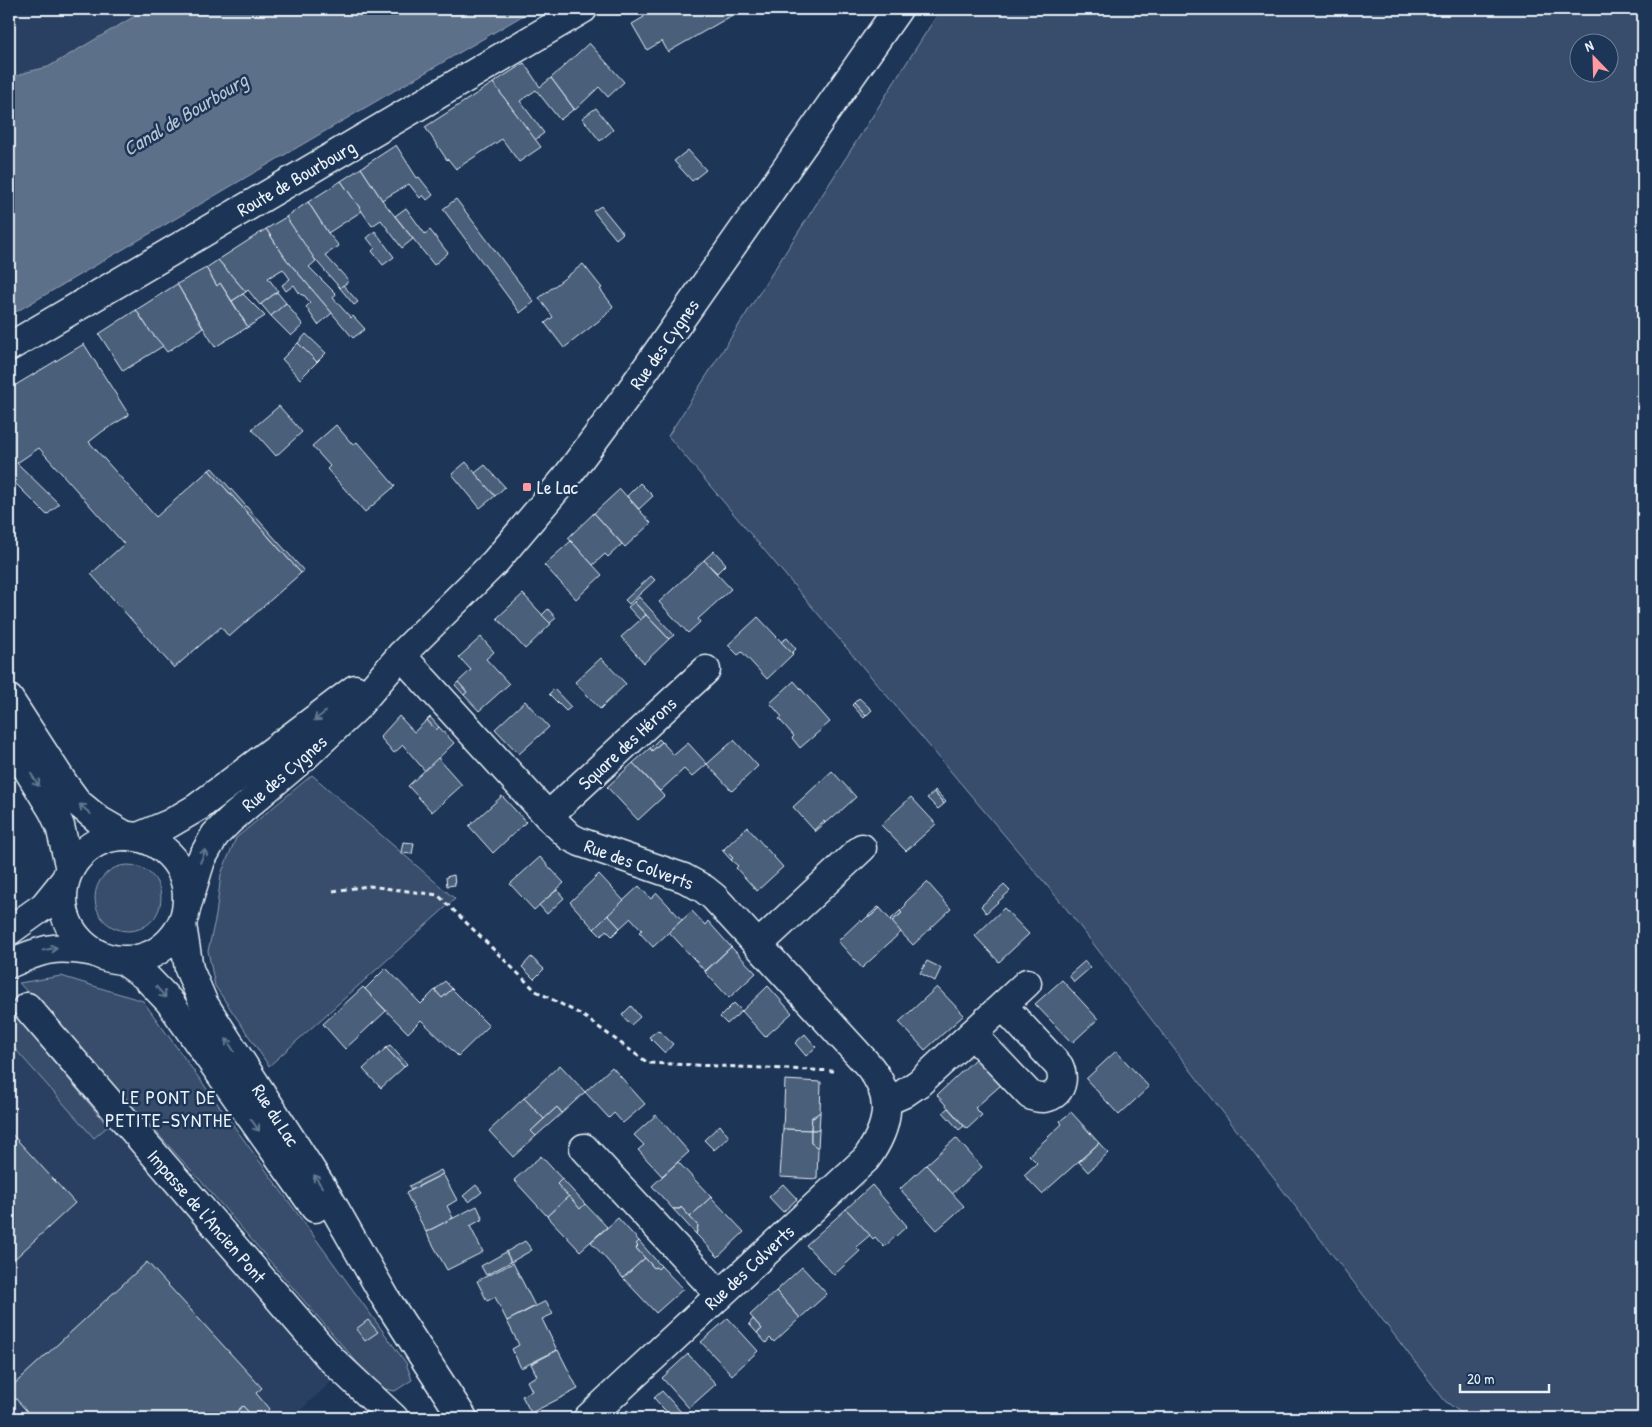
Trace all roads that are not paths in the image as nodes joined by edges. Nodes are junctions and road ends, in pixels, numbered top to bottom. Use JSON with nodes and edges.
{"nodes":[{"id":1,"x":583,"y":9,"type":"edge"},
{"id":2,"x":898,"y":9,"type":"edge"},
{"id":3,"x":9,"y":347,"type":"edge"},
{"id":4,"x":401,"y":656,"type":"junction"},
{"id":5,"x":706,"y":670,"type":"dead end"},
{"id":6,"x":9,"y":699,"type":"edge"},
{"id":7,"x":9,"y":739,"type":"edge"},
{"id":8,"x":548,"y":816,"type":"junction"},
{"id":9,"x":132,"y":836,"type":"junction"},
{"id":10,"x":862,"y":848,"type":"dead end"},
{"id":11,"x":68,"y":875,"type":"junction"},
{"id":12,"x":185,"y":914,"type":"junction"},
{"id":13,"x":9,"y":932,"type":"edge"},
{"id":14,"x":758,"y":945,"type":"junction"},
{"id":15,"x":94,"y":952,"type":"junction"},
{"id":16,"x":124,"y":961,"type":"junction"},
{"id":17,"x":9,"y":964,"type":"edge"},
{"id":18,"x":1027,"y":984,"type":"dead end"},
{"id":19,"x":1003,"y":1006,"type":"junction"},
{"id":20,"x":27,"y":1008,"type":"dead end"},
{"id":21,"x":972,"y":1034,"type":"junction"},
{"id":22,"x":886,"y":1101,"type":"junction"},
{"id":23,"x":584,"y":1148,"type":"dead end"},
{"id":24,"x":720,"y":1295,"type":"junction"},
{"id":25,"x":386,"y":1299,"type":"junction"},
{"id":26,"x":394,"y":1418,"type":"edge"},
{"id":27,"x":463,"y":1418,"type":"edge"},
{"id":28,"x":588,"y":1418,"type":"edge"}],
"edges":[{"from":1,"to":3,"type":"street","name":"Route de Bourbourg"},
{"from":2,"to":4,"type":"street","name":"Rue des Cygnes"},
{"from":4,"to":8,"type":"street","name":"Rue des Colverts"},
{"from":4,"to":9,"type":"street","name":"Rue des Cygnes","one_way":true},
{"from":12,"to":4,"type":"street","name":"Rue des Cygnes","one_way":true},
{"from":5,"to":8,"type":"street","name":"Square des Hérons"},
{"from":9,"to":6,"type":"street","one_way":true},
{"from":7,"to":11,"type":"street","one_way":true},
{"from":8,"to":14,"type":"street","name":"Rue des Colverts"},
{"from":9,"to":11,"type":"street"},
{"from":9,"to":12,"type":"street"},
{"from":10,"to":14,"type":"street"},
{"from":11,"to":13,"type":"street"},
{"from":11,"to":15,"type":"street"},
{"from":12,"to":16,"type":"street"},
{"from":25,"to":12,"type":"street","name":"Rue du Lac","one_way":true},
{"from":14,"to":22,"type":"street","name":"Rue des Colverts"},
{"from":15,"to":16,"type":"street"},
{"from":17,"to":15,"type":"street","one_way":true},
{"from":16,"to":25,"type":"street","name":"Rue du Lac","one_way":true},
{"from":18,"to":19,"type":"street"},
{"from":19,"to":21,"type":"street"},
{"from":19,"to":21,"type":"street"},
{"from":20,"to":26,"type":"street","name":"Impasse de l'Ancien Pont"},
{"from":21,"to":22,"type":"street"},
{"from":22,"to":24,"type":"street","name":"Rue des Colverts"},
{"from":23,"to":24,"type":"street"},
{"from":24,"to":28,"type":"street","name":"Rue des Colverts"},
{"from":25,"to":27,"type":"street","name":"Rue du Lac"}]}
